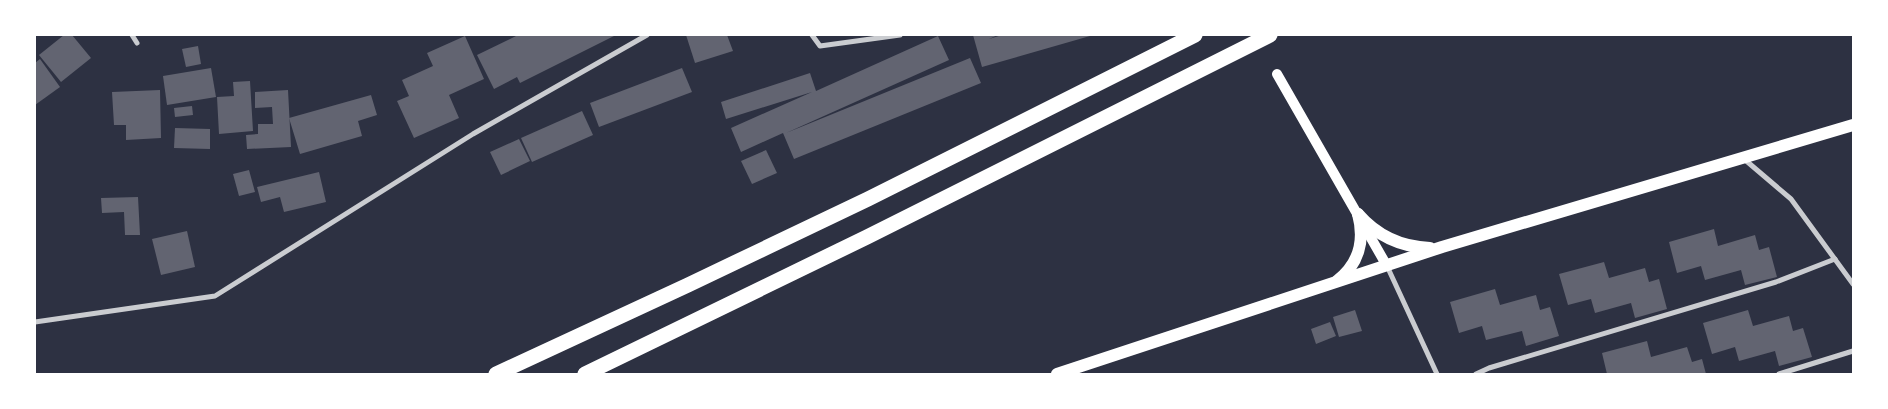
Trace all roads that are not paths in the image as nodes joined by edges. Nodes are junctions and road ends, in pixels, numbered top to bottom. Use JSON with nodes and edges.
{"nodes":[{"id":1,"x":132,"y":35,"type":"edge"},
{"id":2,"x":647,"y":35,"type":"edge"},
{"id":3,"x":812,"y":35,"type":"edge"},
{"id":4,"x":900,"y":35,"type":"edge"},
{"id":5,"x":1195,"y":35,"type":"edge"},
{"id":6,"x":1270,"y":35,"type":"edge"},
{"id":7,"x":137,"y":43,"type":"dead end"},
{"id":8,"x":1277,"y":74,"type":"dead end"},
{"id":9,"x":1853,"y":125,"type":"edge"},
{"id":10,"x":1742,"y":157,"type":"junction"},
{"id":11,"x":1358,"y":214,"type":"junction"},
{"id":12,"x":1442,"y":247,"type":"junction"},
{"id":13,"x":1835,"y":259,"type":"junction"},
{"id":14,"x":1387,"y":266,"type":"junction"},
{"id":15,"x":1853,"y":284,"type":"edge"},
{"id":16,"x":1328,"y":286,"type":"junction"},
{"id":17,"x":35,"y":322,"type":"edge"},
{"id":18,"x":1853,"y":351,"type":"edge"},
{"id":19,"x":496,"y":374,"type":"edge"},
{"id":20,"x":585,"y":374,"type":"edge"},
{"id":21,"x":1057,"y":374,"type":"edge"},
{"id":22,"x":1437,"y":374,"type":"edge"},
{"id":23,"x":1476,"y":374,"type":"edge"},
{"id":24,"x":1779,"y":374,"type":"edge"}],
"edges":[{"from":1,"to":7,"type":"street"},
{"from":2,"to":17,"type":"street"},
{"from":3,"to":4,"type":"street"},
{"from":5,"to":19,"type":"highway"},
{"from":6,"to":20,"type":"highway"},
{"from":8,"to":11,"type":"main road"},
{"from":9,"to":10,"type":"main road"},
{"from":10,"to":12,"type":"main road"},
{"from":10,"to":13,"type":"street"},
{"from":11,"to":12,"type":"main road"},
{"from":11,"to":14,"type":"main road"},
{"from":11,"to":16,"type":"main road"},
{"from":12,"to":14,"type":"main road"},
{"from":13,"to":15,"type":"street"},
{"from":13,"to":23,"type":"street"},
{"from":14,"to":16,"type":"main road"},
{"from":14,"to":22,"type":"street"},
{"from":16,"to":21,"type":"main road"},
{"from":18,"to":24,"type":"street"}]}
